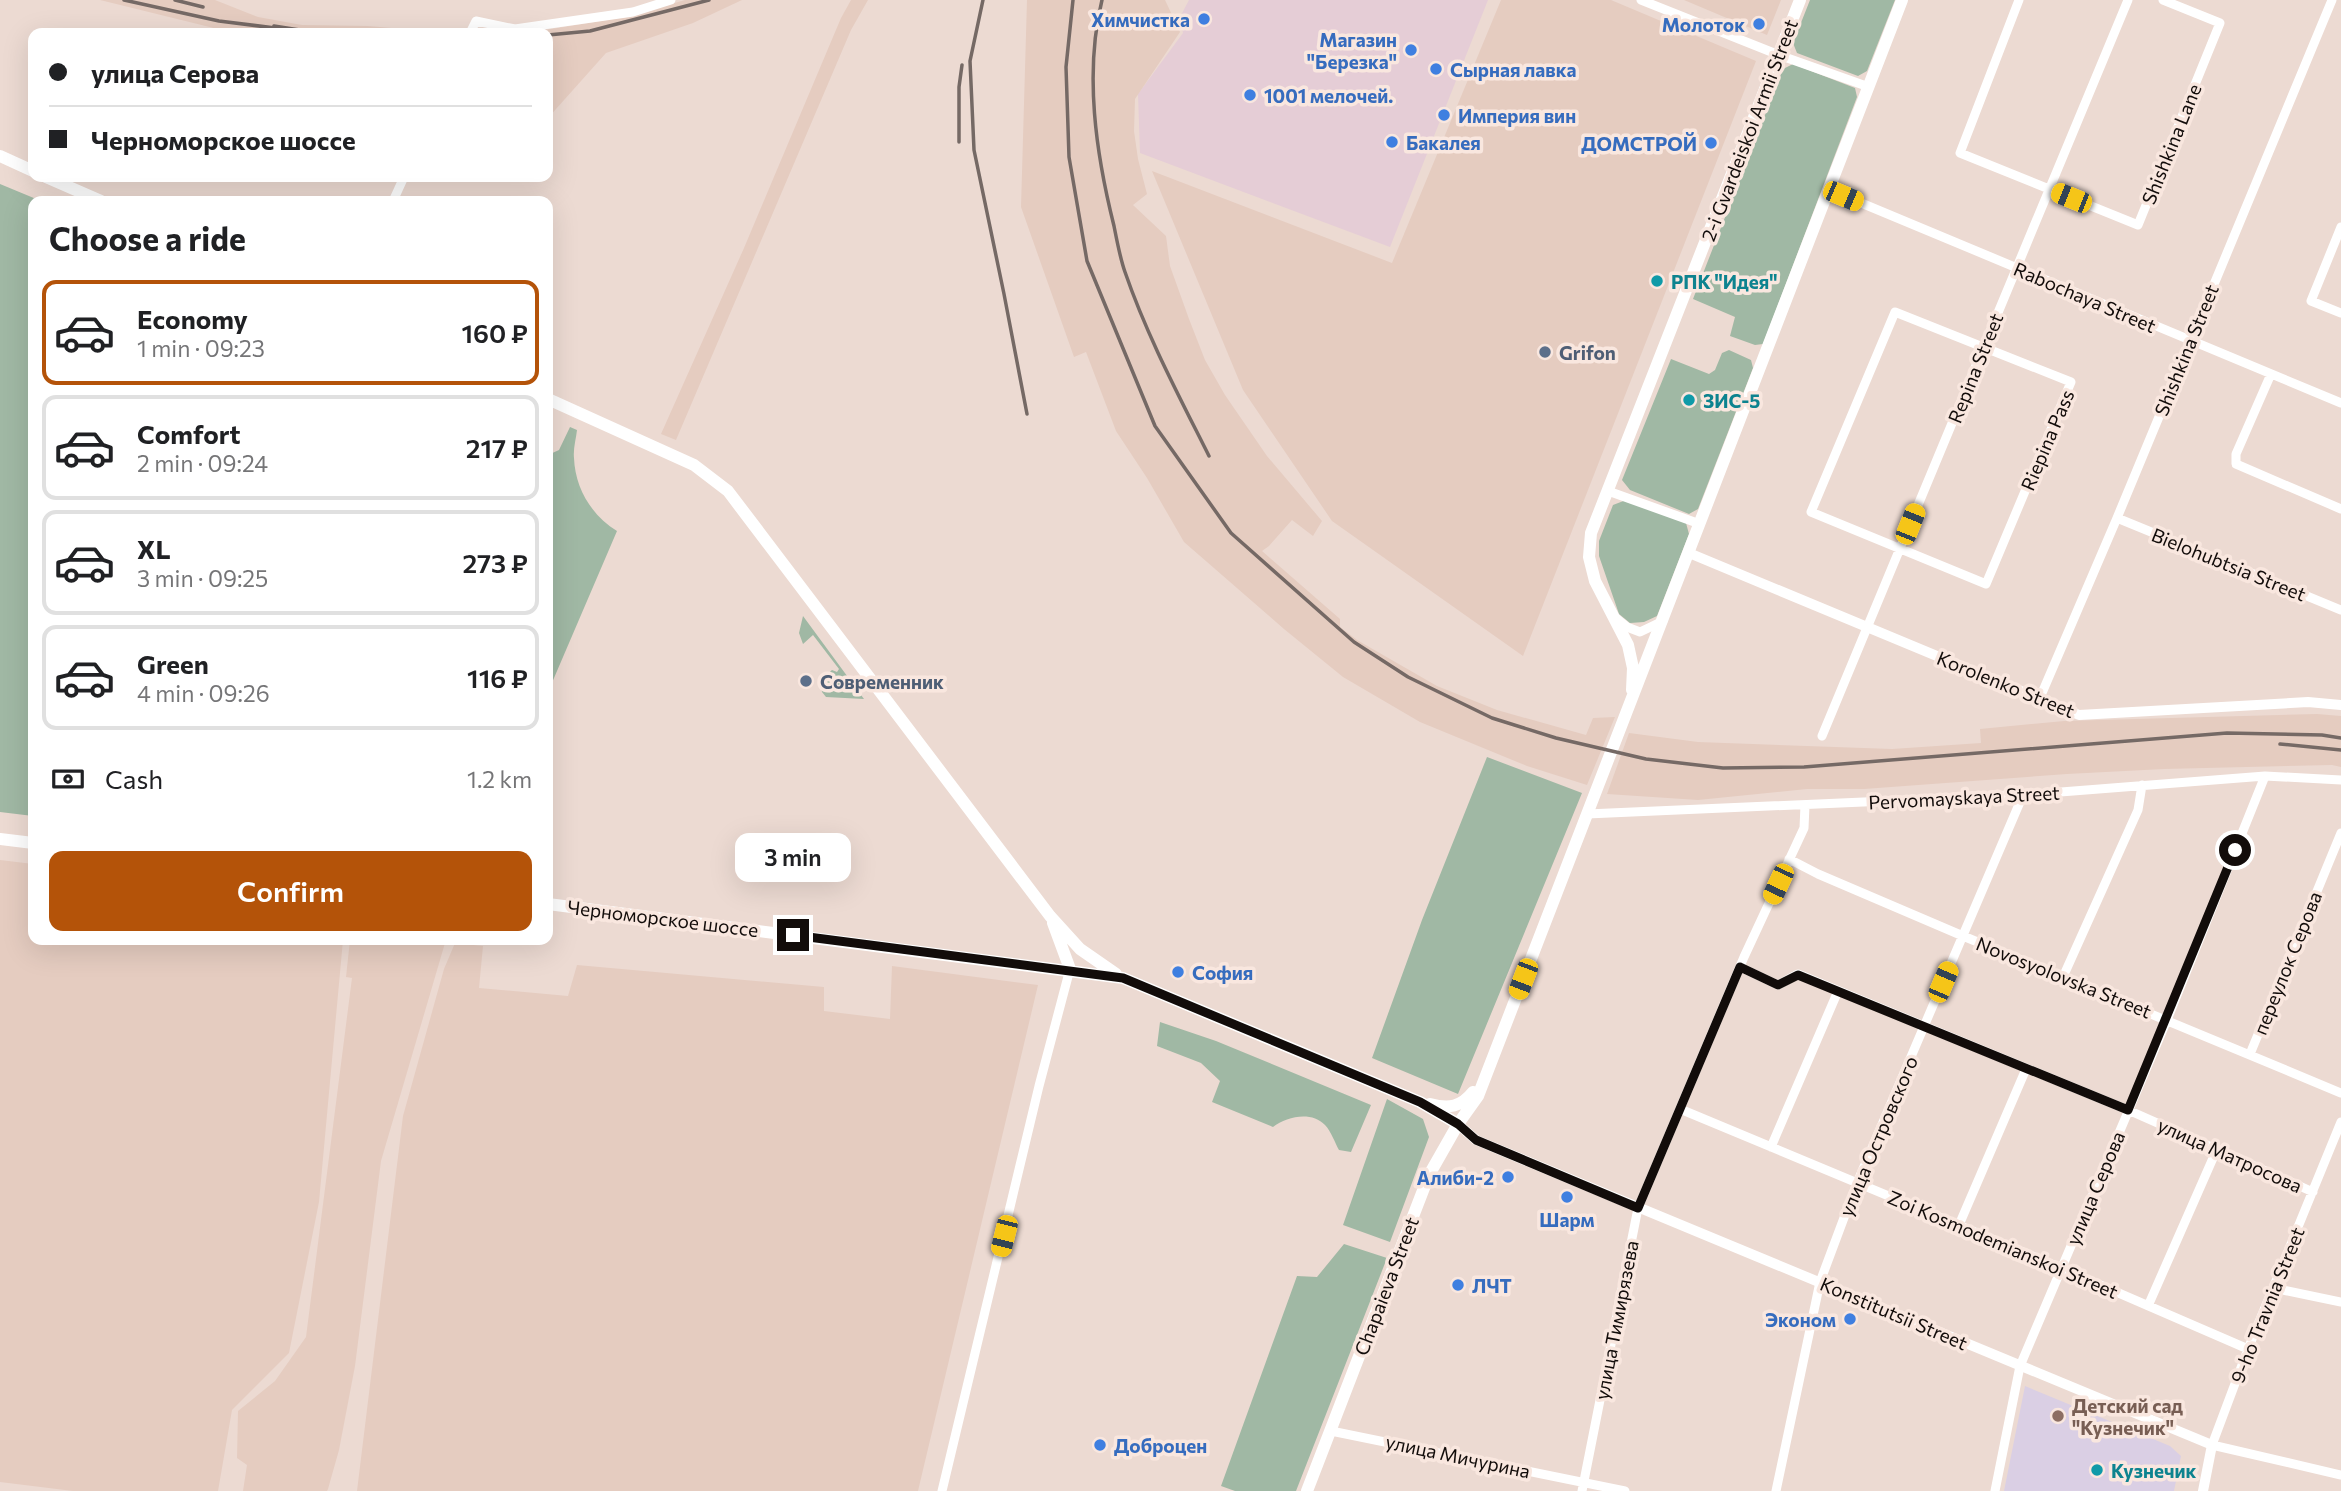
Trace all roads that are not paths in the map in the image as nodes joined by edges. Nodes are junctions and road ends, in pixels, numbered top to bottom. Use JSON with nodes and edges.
{"nodes":[{"id":1,"x":671,"y":0,"type":"edge"},
{"id":2,"x":1642,"y":0,"type":"edge"},
{"id":3,"x":1800,"y":0,"type":"edge"},
{"id":4,"x":1902,"y":0,"type":"edge"},
{"id":5,"x":2020,"y":0,"type":"edge"},
{"id":6,"x":2128,"y":0,"type":"edge"},
{"id":7,"x":2163,"y":0,"type":"edge"},
{"id":8,"x":2332,"y":0,"type":"edge"},
{"id":9,"x":472,"y":28,"type":"edge"},
{"id":10,"x":510,"y":28,"type":"edge"},
{"id":11,"x":522,"y":28,"type":"edge"},
{"id":12,"x":1779,"y":55,"type":"junction"},
{"id":13,"x":1869,"y":87,"type":"junction"},
{"id":14,"x":0,"y":156,"type":"edge"},
{"id":15,"x":28,"y":169,"type":"edge"},
{"id":16,"x":58,"y":182,"type":"edge"},
{"id":17,"x":2049,"y":189,"type":"junction"},
{"id":18,"x":1830,"y":190,"type":"junction"},
{"id":19,"x":90,"y":196,"type":"edge"},
{"id":20,"x":2341,"y":227,"type":"edge"},
{"id":21,"x":2016,"y":268,"type":"junction"},
{"id":22,"x":2341,"y":313,"type":"edge"},
{"id":23,"x":2190,"y":341,"type":"junction"},
{"id":24,"x":1984,"y":346,"type":"junction"},
{"id":25,"x":2271,"y":374,"type":"junction"},
{"id":26,"x":553,"y":401,"type":"edge"},
{"id":27,"x":2341,"y":403,"type":"edge"},
{"id":28,"x":1608,"y":491,"type":"junction"},
{"id":29,"x":2341,"y":509,"type":"edge"},
{"id":30,"x":2117,"y":519,"type":"junction"},
{"id":31,"x":1700,"y":524,"type":"junction"},
{"id":32,"x":1899,"y":550,"type":"junction"},
{"id":33,"x":1689,"y":553,"type":"junction"},
{"id":34,"x":2341,"y":610,"type":"edge"},
{"id":35,"x":1612,"y":615,"type":"junction"},
{"id":36,"x":1663,"y":621,"type":"junction"},
{"id":37,"x":1868,"y":626,"type":"junction"},
{"id":38,"x":2039,"y":700,"type":"junction"},
{"id":39,"x":1631,"y":704,"type":"junction"},
{"id":40,"x":2341,"y":705,"type":"edge"},
{"id":41,"x":1822,"y":736,"type":"dead end"},
{"id":42,"x":2265,"y":776,"type":"junction"},
{"id":43,"x":2341,"y":780,"type":"edge"},
{"id":44,"x":2142,"y":785,"type":"junction"},
{"id":45,"x":2023,"y":795,"type":"junction"},
{"id":46,"x":1805,"y":805,"type":"junction"},
{"id":47,"x":1587,"y":814,"type":"junction"},
{"id":48,"x":2341,"y":833,"type":"edge"},
{"id":49,"x":0,"y":839,"type":"edge"},
{"id":50,"x":28,"y":842,"type":"edge"},
{"id":51,"x":1789,"y":859,"type":"junction"},
{"id":52,"x":553,"y":905,"type":"edge"},
{"id":53,"x":1050,"y":916,"type":"junction"},
{"id":54,"x":1963,"y":936,"type":"junction"},
{"id":55,"x":1740,"y":967,"type":"junction"},
{"id":56,"x":1070,"y":969,"type":"junction"},
{"id":57,"x":2063,"y":977,"type":"junction"},
{"id":58,"x":1123,"y":978,"type":"junction"},
{"id":59,"x":1838,"y":991,"type":"junction"},
{"id":60,"x":2167,"y":1020,"type":"junction"},
{"id":61,"x":1924,"y":1028,"type":"junction"},
{"id":62,"x":1495,"y":1050,"type":"junction"},
{"id":63,"x":2250,"y":1054,"type":"junction"},
{"id":64,"x":2026,"y":1069,"type":"junction"},
{"id":65,"x":2341,"y":1093,"type":"edge"},
{"id":66,"x":1420,"y":1102,"type":"junction"},
{"id":67,"x":1680,"y":1109,"type":"junction"},
{"id":68,"x":2128,"y":1110,"type":"junction"},
{"id":69,"x":2341,"y":1122,"type":"edge"},
{"id":70,"x":1458,"y":1124,"type":"junction"},
{"id":71,"x":1772,"y":1147,"type":"junction"},
{"id":72,"x":2217,"y":1149,"type":"junction"},
{"id":73,"x":1857,"y":1183,"type":"junction"},
{"id":74,"x":2312,"y":1192,"type":"junction"},
{"id":75,"x":1638,"y":1208,"type":"junction"},
{"id":76,"x":1959,"y":1226,"type":"junction"},
{"id":77,"x":2061,"y":1268,"type":"junction"},
{"id":78,"x":1820,"y":1282,"type":"junction"},
{"id":79,"x":2273,"y":1288,"type":"junction"},
{"id":80,"x":2341,"y":1302,"type":"edge"},
{"id":81,"x":2148,"y":1306,"type":"junction"},
{"id":82,"x":2248,"y":1349,"type":"junction"},
{"id":83,"x":2020,"y":1366,"type":"junction"},
{"id":84,"x":1331,"y":1431,"type":"junction"},
{"id":85,"x":2212,"y":1445,"type":"junction"},
{"id":86,"x":2341,"y":1475,"type":"edge"},
{"id":87,"x":1583,"y":1487,"type":"edge"},
{"id":88,"x":942,"y":1491,"type":"edge"},
{"id":89,"x":1307,"y":1491,"type":"edge"},
{"id":90,"x":1625,"y":1491,"type":"edge"},
{"id":91,"x":1776,"y":1491,"type":"edge"},
{"id":92,"x":1995,"y":1491,"type":"edge"},
{"id":93,"x":2203,"y":1491,"type":"edge"}],
"edges":[{"from":1,"to":11,"type":"street"},
{"from":2,"to":12,"type":"street"},
{"from":3,"to":12,"type":"main road","name":"2-i Gvardeiskoi Armii Street"},
{"from":4,"to":13,"type":"main road"},
{"from":5,"to":17,"type":"street","name":"Shishkina Lane"},
{"from":6,"to":17,"type":"street","name":"Repina Street"},
{"from":7,"to":17,"type":"street","name":"Shishkina Lane"},
{"from":8,"to":23,"type":"street","name":"Shishkina Street"},
{"from":9,"to":10,"type":"street"},
{"from":12,"to":13,"type":"street"},
{"from":12,"to":28,"type":"main road","name":"2-i Gvardeiskoi Armii Street"},
{"from":13,"to":18,"type":"main road"},
{"from":14,"to":15,"type":"main road"},
{"from":16,"to":19,"type":"main road"},
{"from":17,"to":21,"type":"street","name":"Repina Street"},
{"from":18,"to":21,"type":"street","name":"Rabochaya Street"},
{"from":18,"to":31,"type":"main road"},
{"from":20,"to":22,"type":"street"},
{"from":21,"to":23,"type":"street","name":"Rabochaya Street"},
{"from":21,"to":24,"type":"street","name":"Repina Street"},
{"from":23,"to":25,"type":"street","name":"Rabochaya Street"},
{"from":23,"to":30,"type":"street","name":"Shishkina Street"},
{"from":24,"to":32,"type":"street","name":"Repina Street"},
{"from":24,"to":32,"type":"street","name":"Riepina Pass"},
{"from":24,"to":32,"type":"street","name":"Riepina Pass"},
{"from":25,"to":27,"type":"street","name":"Rabochaya Street"},
{"from":25,"to":29,"type":"street"},
{"from":26,"to":53,"type":"main road"},
{"from":28,"to":31,"type":"street"},
{"from":28,"to":35,"type":"main road","name":"2-i Gvardeiskoi Armii Street"},
{"from":30,"to":34,"type":"street","name":"Bielohubtsia Street"},
{"from":30,"to":38,"type":"street","name":"Shishkina Street"},
{"from":31,"to":33,"type":"main road"},
{"from":32,"to":37,"type":"street","name":"Repina Street"},
{"from":33,"to":36,"type":"main road"},
{"from":33,"to":37,"type":"street","name":"Korolenko Street"},
{"from":35,"to":36,"type":"street"},
{"from":35,"to":39,"type":"main road"},
{"from":36,"to":39,"type":"main road","name":"Chapaieva Street"},
{"from":37,"to":38,"type":"street","name":"Korolenko Street"},
{"from":37,"to":41,"type":"street","name":"Repina Street"},
{"from":38,"to":40,"type":"street","name":"Korolenko Street"},
{"from":39,"to":47,"type":"main road","name":"Chapaieva Street"},
{"from":42,"to":43,"type":"street","name":"Pervomayskaya Street"},
{"from":42,"to":44,"type":"street","name":"Pervomayskaya Street"},
{"from":42,"to":60,"type":"street","name":"улица Серова"},
{"from":44,"to":45,"type":"street","name":"Pervomayskaya Street"},
{"from":44,"to":57,"type":"street"},
{"from":45,"to":46,"type":"street","name":"Pervomayskaya Street"},
{"from":45,"to":54,"type":"street","name":"улица Островского"},
{"from":46,"to":47,"type":"street","name":"Pervomayskaya Street"},
{"from":46,"to":51,"type":"street","name":"улица Тимирязева"},
{"from":47,"to":62,"type":"main road","name":"Chapaieva Street"},
{"from":48,"to":63,"type":"street","name":"переулок Серова"},
{"from":49,"to":50,"type":"main road"},
{"from":51,"to":54,"type":"street","name":"Novosyolovska Street"},
{"from":51,"to":55,"type":"street","name":"улица Тимирязева"},
{"from":52,"to":56,"type":"main road","name":"Черноморское шоссе"},
{"from":53,"to":56,"type":"main road"},
{"from":53,"to":58,"type":"main road"},
{"from":54,"to":57,"type":"street","name":"Novosyolovska Street"},
{"from":54,"to":61,"type":"street","name":"улица Островского"},
{"from":55,"to":59,"type":"street","name":"улица Матросова"},
{"from":55,"to":67,"type":"street","name":"улица Тимирязева"},
{"from":56,"to":58,"type":"main road","name":"Черноморское шоссе"},
{"from":56,"to":88,"type":"street"},
{"from":57,"to":60,"type":"street","name":"Novosyolovska Street"},
{"from":58,"to":66,"type":"main road","name":"Черноморское шоссе"},
{"from":59,"to":61,"type":"street","name":"улица Матросова"},
{"from":59,"to":71,"type":"street"},
{"from":60,"to":63,"type":"street","name":"Novosyolovska Street"},
{"from":60,"to":68,"type":"street","name":"улица Серова"},
{"from":61,"to":64,"type":"street","name":"улица Матросова"},
{"from":61,"to":73,"type":"street","name":"улица Островского"},
{"from":62,"to":66,"type":"main road"},
{"from":62,"to":70,"type":"main road","name":"Chapaieva Street"},
{"from":63,"to":65,"type":"street","name":"Novosyolovska Street"},
{"from":64,"to":68,"type":"street","name":"улица Матросова"},
{"from":64,"to":76,"type":"street"},
{"from":66,"to":70,"type":"main road","name":"Черноморское шоссе"},
{"from":67,"to":71,"type":"street","name":"Zoi Kosmodemianskoi Street"},
{"from":67,"to":75,"type":"street","name":"улица Тимирязева"},
{"from":68,"to":72,"type":"street","name":"улица Матросова"},
{"from":68,"to":77,"type":"street","name":"улица Серова"},
{"from":69,"to":74,"type":"street","name":"9-ho Travnia Street"},
{"from":70,"to":75,"type":"street","name":"Konstitutsii Street"},
{"from":70,"to":84,"type":"main road","name":"Chapaieva Street"},
{"from":71,"to":73,"type":"street","name":"Zoi Kosmodemianskoi Street"},
{"from":72,"to":74,"type":"street","name":"улица Матросова"},
{"from":72,"to":81,"type":"street"},
{"from":73,"to":76,"type":"street","name":"Zoi Kosmodemianskoi Street"},
{"from":73,"to":78,"type":"street","name":"улица Островского"},
{"from":74,"to":79,"type":"street","name":"9-ho Travnia Street"},
{"from":75,"to":78,"type":"street","name":"Konstitutsii Street"},
{"from":75,"to":87,"type":"street","name":"улица Тимирязева"},
{"from":76,"to":77,"type":"street","name":"Zoi Kosmodemianskoi Street"},
{"from":77,"to":81,"type":"street","name":"Zoi Kosmodemianskoi Street"},
{"from":77,"to":83,"type":"street","name":"улица Серова"},
{"from":78,"to":83,"type":"street","name":"Konstitutsii Street"},
{"from":78,"to":91,"type":"street","name":"улица Островского"},
{"from":79,"to":80,"type":"street"},
{"from":79,"to":82,"type":"street","name":"9-ho Travnia Street"},
{"from":81,"to":82,"type":"street","name":"Zoi Kosmodemianskoi Street"},
{"from":82,"to":85,"type":"street","name":"9-ho Travnia Street"},
{"from":83,"to":85,"type":"street","name":"Konstitutsii Street"},
{"from":83,"to":92,"type":"street","name":"улица Серова"},
{"from":84,"to":87,"type":"street","name":"улица Мичурина"},
{"from":84,"to":89,"type":"main road","name":"Chapaieva Street"},
{"from":85,"to":86,"type":"street","name":"Konstitutsii Street"},
{"from":85,"to":93,"type":"street","name":"9-ho Travnia Street"},
{"from":87,"to":90,"type":"street","name":"улица Мичурина"}]}
